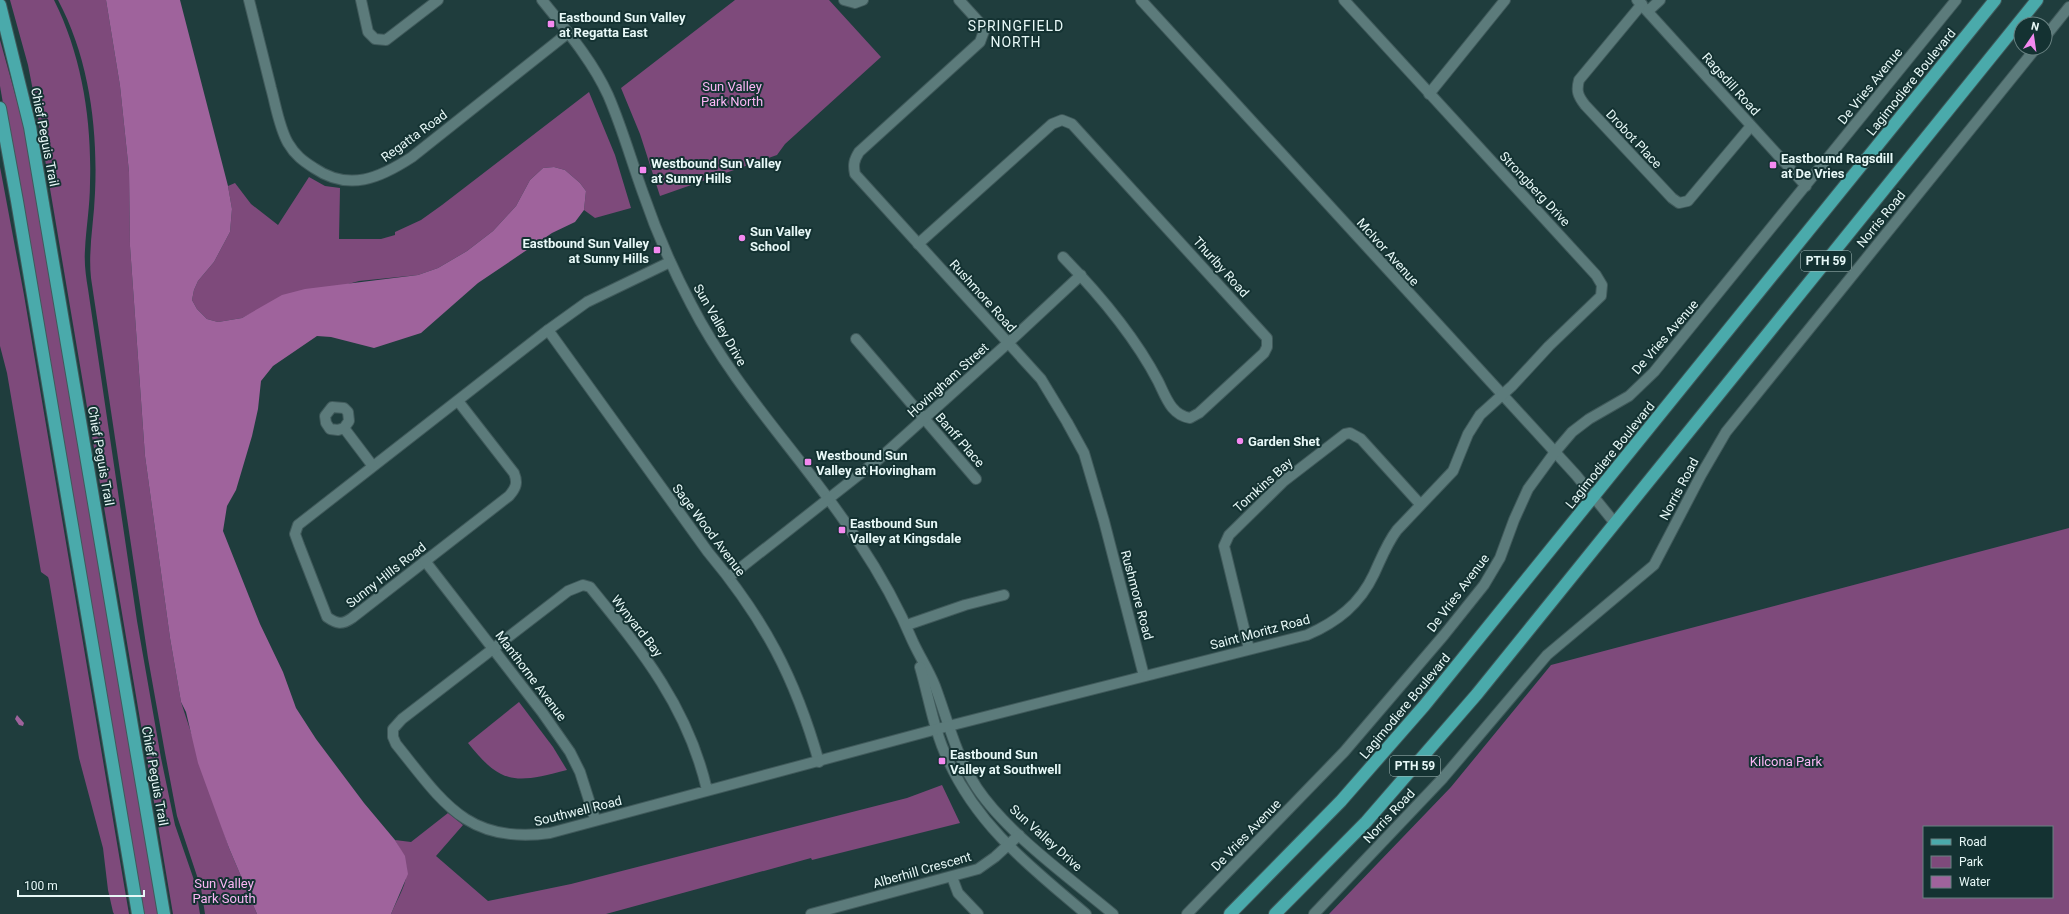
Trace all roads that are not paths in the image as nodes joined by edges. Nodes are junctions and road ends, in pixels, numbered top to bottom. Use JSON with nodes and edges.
{"nodes":[{"id":1,"x":249,"y":0,"type":"edge"},
{"id":2,"x":361,"y":0,"type":"edge"},
{"id":3,"x":438,"y":0,"type":"edge"},
{"id":4,"x":542,"y":0,"type":"edge"},
{"id":5,"x":844,"y":0,"type":"edge"},
{"id":6,"x":862,"y":0,"type":"edge"},
{"id":7,"x":959,"y":0,"type":"edge"},
{"id":8,"x":1141,"y":0,"type":"edge"},
{"id":9,"x":1344,"y":0,"type":"edge"},
{"id":10,"x":1505,"y":0,"type":"edge"},
{"id":11,"x":1660,"y":0,"type":"edge"},
{"id":12,"x":1956,"y":0,"type":"edge"},
{"id":13,"x":1995,"y":0,"type":"edge"},
{"id":14,"x":2037,"y":0,"type":"edge"},
{"id":15,"x":0,"y":5,"type":"edge"},
{"id":16,"x":1642,"y":5,"type":"edge"},
{"id":17,"x":2069,"y":7,"type":"edge"},
{"id":18,"x":2053,"y":27,"type":"edge"},
{"id":19,"x":568,"y":33,"type":"junction"},
{"id":20,"x":2030,"y":56,"type":"edge"},
{"id":21,"x":1429,"y":94,"type":"junction"},
{"id":22,"x":0,"y":108,"type":"edge"},
{"id":23,"x":1751,"y":126,"type":"junction"},
{"id":24,"x":1806,"y":186,"type":"junction"},
{"id":25,"x":918,"y":244,"type":"junction"},
{"id":26,"x":1063,"y":257,"type":"dead end"},
{"id":27,"x":670,"y":262,"type":"junction"},
{"id":28,"x":1081,"y":275,"type":"junction"},
{"id":29,"x":548,"y":330,"type":"junction"},
{"id":30,"x":856,"y":339,"type":"dead end"},
{"id":31,"x":1008,"y":343,"type":"junction"},
{"id":32,"x":1501,"y":395,"type":"junction"},
{"id":33,"x":458,"y":401,"type":"junction"},
{"id":34,"x":924,"y":418,"type":"junction"},
{"id":35,"x":344,"y":428,"type":"dead end"},
{"id":36,"x":1555,"y":452,"type":"junction"},
{"id":37,"x":372,"y":465,"type":"junction"},
{"id":38,"x":976,"y":480,"type":"dead end"},
{"id":39,"x":1595,"y":496,"type":"junction"},
{"id":40,"x":828,"y":499,"type":"junction"},
{"id":41,"x":1420,"y":504,"type":"junction"},
{"id":42,"x":1614,"y":522,"type":"junction"},
{"id":43,"x":425,"y":561,"type":"junction"},
{"id":44,"x":729,"y":577,"type":"junction"},
{"id":45,"x":1004,"y":595,"type":"dead end"},
{"id":46,"x":907,"y":624,"type":"junction"},
{"id":47,"x":914,"y":642,"type":"junction"},
{"id":48,"x":493,"y":648,"type":"junction"},
{"id":49,"x":1249,"y":649,"type":"junction"},
{"id":50,"x":1144,"y":676,"type":"junction"},
{"id":51,"x":948,"y":726,"type":"junction"},
{"id":52,"x":937,"y":729,"type":"junction"},
{"id":53,"x":819,"y":762,"type":"junction"},
{"id":54,"x":707,"y":790,"type":"junction"},
{"id":55,"x":595,"y":819,"type":"junction"},
{"id":56,"x":1019,"y":835,"type":"junction"},
{"id":57,"x":1008,"y":846,"type":"junction"},
{"id":58,"x":952,"y":877,"type":"junction"},
{"id":59,"x":824,"y":912,"type":"edge"},
{"id":60,"x":138,"y":914,"type":"edge"},
{"id":61,"x":164,"y":914,"type":"edge"},
{"id":62,"x":811,"y":914,"type":"edge"},
{"id":63,"x":978,"y":914,"type":"edge"},
{"id":64,"x":1086,"y":914,"type":"edge"},
{"id":65,"x":1113,"y":914,"type":"edge"},
{"id":66,"x":1187,"y":914,"type":"edge"},
{"id":67,"x":1230,"y":914,"type":"edge"},
{"id":68,"x":1276,"y":914,"type":"edge"},
{"id":69,"x":1314,"y":914,"type":"edge"}],
"edges":[{"from":1,"to":19,"type":"street","name":"Regatta Road"},
{"from":2,"to":3,"type":"street"},
{"from":4,"to":19,"type":"street","name":"Sun Valley Drive"},
{"from":5,"to":6,"type":"street"},
{"from":7,"to":25,"type":"street","name":"Rushmore Road"},
{"from":8,"to":32,"type":"street","name":"McIvor Avenue"},
{"from":9,"to":21,"type":"street","name":"Strongberg Drive"},
{"from":10,"to":21,"type":"street"},
{"from":11,"to":16,"type":"street"},
{"from":12,"to":24,"type":"street","name":"De Vries Avenue"},
{"from":13,"to":39,"type":"main road","name":"Lagimodiere Boulevard","number":"PTH 59"},
{"from":14,"to":42,"type":"main road","number":"PTH 59"},
{"from":15,"to":61,"type":"main road","name":"Chief Peguis Trail"},
{"from":16,"to":23,"type":"street","name":"Ragsdill Road"},
{"from":16,"to":23,"type":"street","name":"Drobot Place"},
{"from":17,"to":18,"type":"street"},
{"from":19,"to":27,"type":"street","name":"Sun Valley Drive"},
{"from":20,"to":69,"type":"street","name":"Norris Road"},
{"from":21,"to":32,"type":"street","name":"Strongberg Drive"},
{"from":22,"to":60,"type":"main road"},
{"from":23,"to":24,"type":"street","name":"Ragsdill Road"},
{"from":24,"to":36,"type":"street","name":"De Vries Avenue"},
{"from":25,"to":28,"type":"street","name":"Thurlby Road"},
{"from":25,"to":31,"type":"street","name":"Rushmore Road"},
{"from":26,"to":28,"type":"street","name":"Thurlby Road"},
{"from":27,"to":29,"type":"street","name":"Sunny Hills Road"},
{"from":27,"to":40,"type":"street","name":"Sun Valley Drive"},
{"from":28,"to":31,"type":"street","name":"Hovingham Street"},
{"from":29,"to":33,"type":"street","name":"Sunny Hills Road"},
{"from":29,"to":44,"type":"street","name":"Sage Wood Avenue"},
{"from":30,"to":34,"type":"street","name":"Banff Place"},
{"from":31,"to":34,"type":"street","name":"Hovingham Street"},
{"from":31,"to":50,"type":"street","name":"Rushmore Road"},
{"from":32,"to":36,"type":"street","name":"McIvor Avenue"},
{"from":32,"to":41,"type":"street","name":"Saint Moritz Road"},
{"from":33,"to":37,"type":"street","name":"Sunny Hills Road"},
{"from":33,"to":43,"type":"street","name":"Sunny Hills Road"},
{"from":34,"to":38,"type":"street","name":"Banff Place"},
{"from":34,"to":40,"type":"street","name":"Hovingham Street"},
{"from":35,"to":37,"type":"street"},
{"from":36,"to":39,"type":"street","name":"McIvor Avenue"},
{"from":36,"to":66,"type":"street","name":"De Vries Avenue"},
{"from":37,"to":43,"type":"street","name":"Sunny Hills Road"},
{"from":39,"to":42,"type":"street","name":"McIvor Avenue"},
{"from":39,"to":67,"type":"main road","name":"Lagimodiere Boulevard","number":"PTH 59"},
{"from":40,"to":44,"type":"street","name":"Hovingham Street"},
{"from":40,"to":46,"type":"street","name":"Sun Valley Drive"},
{"from":41,"to":49,"type":"street","name":"Saint Moritz Road"},
{"from":41,"to":49,"type":"street","name":"Tomkins Bay"},
{"from":42,"to":68,"type":"main road","number":"PTH 59"},
{"from":43,"to":48,"type":"street","name":"Manthorne Avenue"},
{"from":44,"to":53,"type":"street","name":"Sage Wood Avenue"},
{"from":45,"to":46,"type":"street"},
{"from":46,"to":47,"type":"street","name":"Sun Valley Drive"},
{"from":47,"to":51,"type":"street","name":"Sun Valley Drive"},
{"from":47,"to":52,"type":"street","name":"Sun Valley Drive"},
{"from":48,"to":54,"type":"street","name":"Wynyard Bay"},
{"from":48,"to":55,"type":"street","name":"Manthorne Avenue"},
{"from":48,"to":55,"type":"street","name":"Southwell Road"},
{"from":49,"to":50,"type":"street","name":"Saint Moritz Road"},
{"from":50,"to":51,"type":"street","name":"Saint Moritz Road"},
{"from":51,"to":52,"type":"street","name":"Saint Moritz Road"},
{"from":51,"to":56,"type":"street","name":"Sun Valley Drive"},
{"from":52,"to":53,"type":"street","name":"Southwell Road"},
{"from":52,"to":57,"type":"street","name":"Sun Valley Drive"},
{"from":53,"to":54,"type":"street","name":"Southwell Road"},
{"from":54,"to":55,"type":"street","name":"Southwell Road"},
{"from":56,"to":57,"type":"street","name":"Alberhill Crescent"},
{"from":56,"to":65,"type":"street","name":"Sun Valley Drive"},
{"from":57,"to":58,"type":"street","name":"Alberhill Crescent"},
{"from":57,"to":64,"type":"street","name":"Sun Valley Drive"},
{"from":58,"to":59,"type":"street","name":"Alberhill Crescent"},
{"from":58,"to":63,"type":"street"},
{"from":59,"to":62,"type":"street","name":"Alberhill Crescent"}]}
